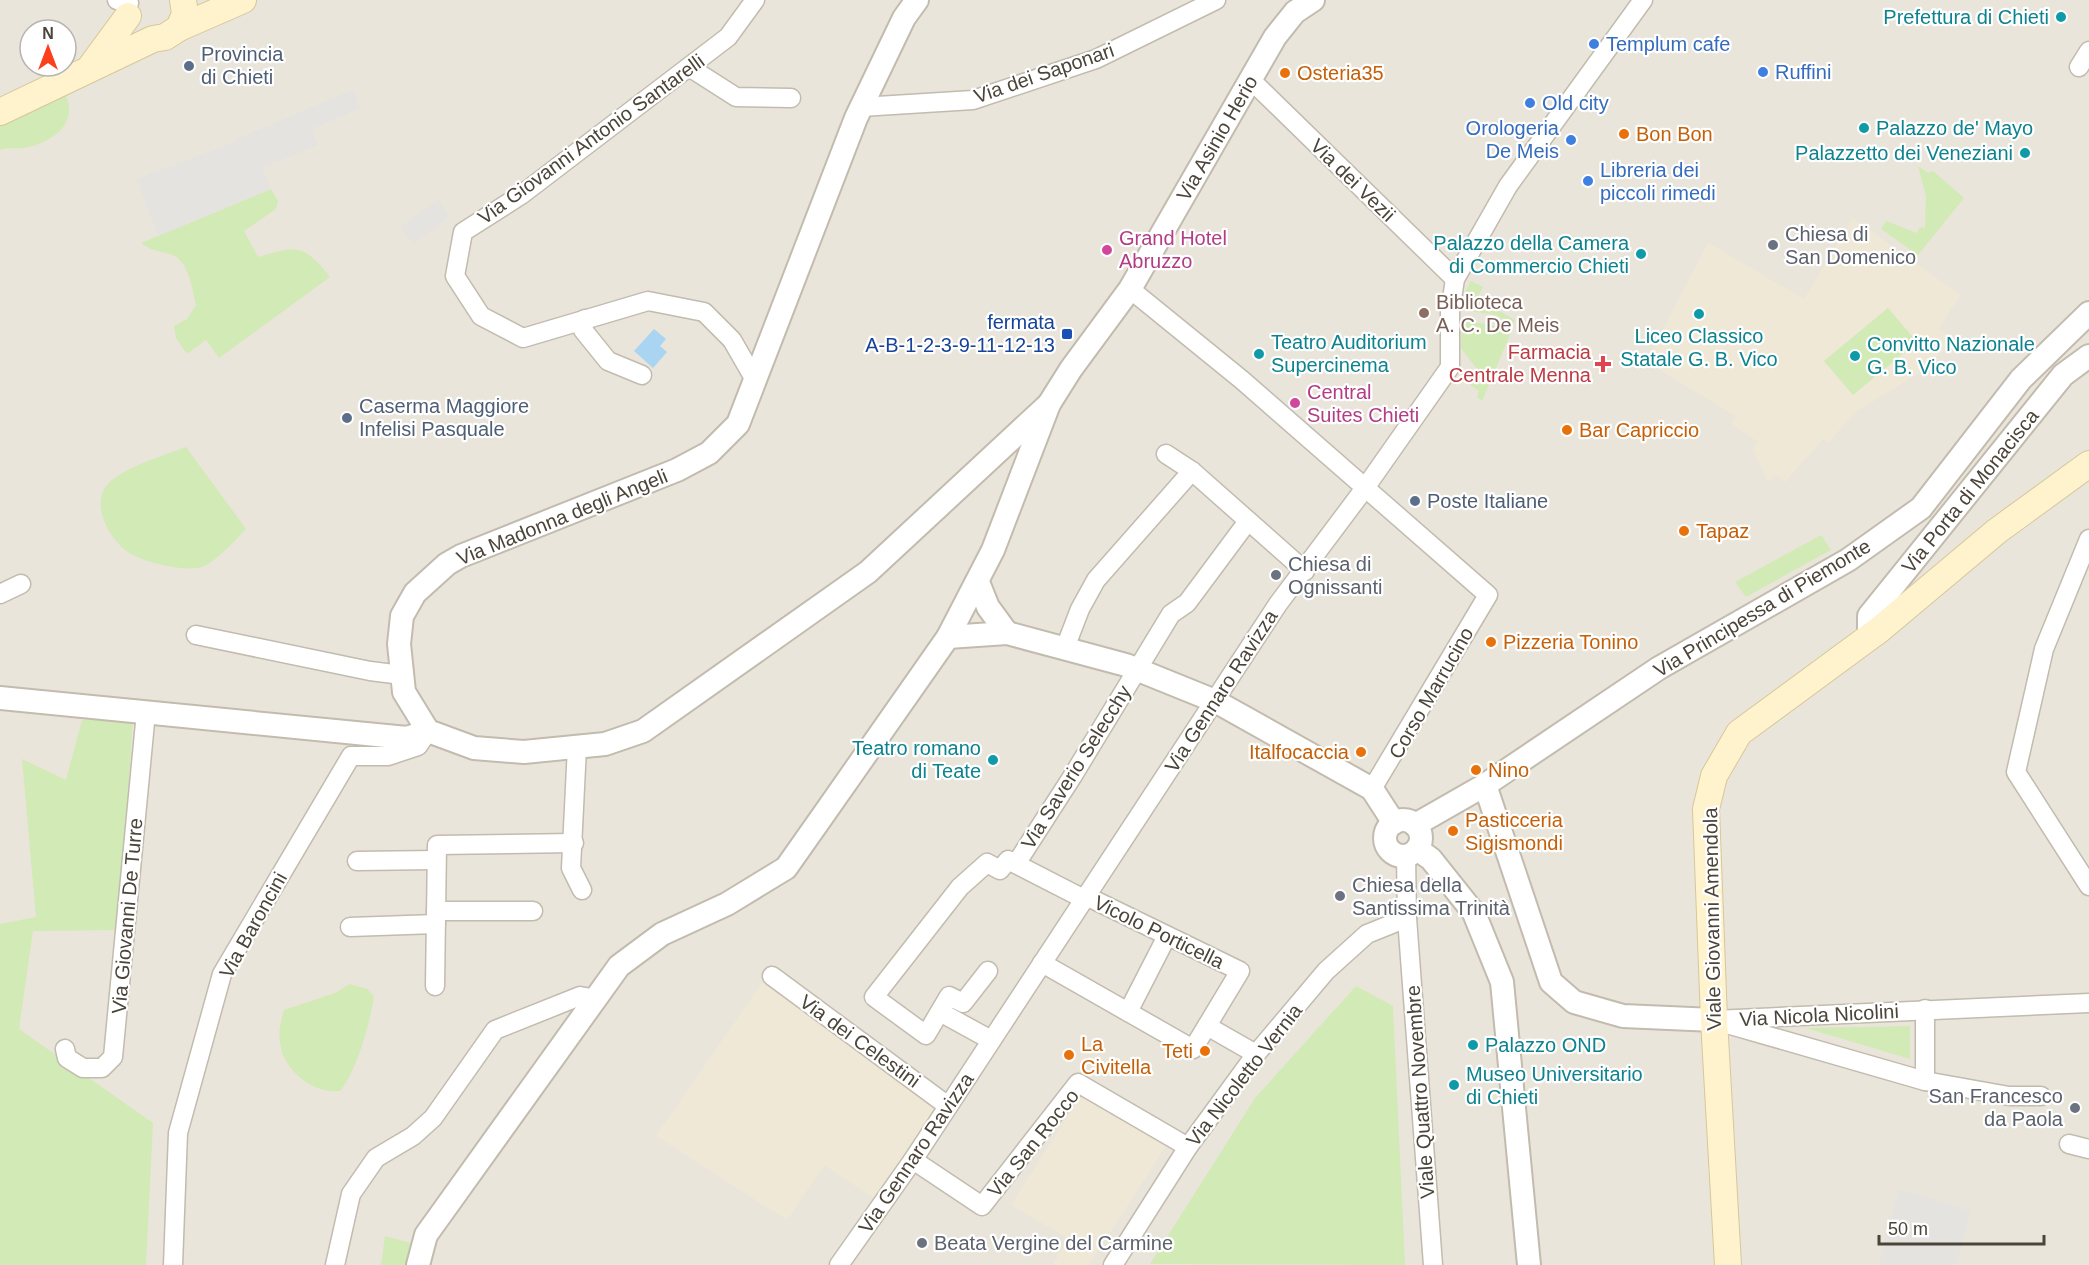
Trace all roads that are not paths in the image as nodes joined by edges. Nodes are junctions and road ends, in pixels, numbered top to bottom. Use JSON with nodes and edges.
{"nodes":[{"id":1,"x":183,"y":0,"type":"edge"},
{"id":2,"x":243,"y":0,"type":"edge"},
{"id":3,"x":756,"y":0,"type":"edge"},
{"id":4,"x":917,"y":0,"type":"edge"},
{"id":5,"x":1216,"y":0,"type":"edge"},
{"id":6,"x":1313,"y":0,"type":"edge"},
{"id":7,"x":127,"y":3,"type":"edge"},
{"id":8,"x":1634,"y":3,"type":"edge"},
{"id":9,"x":179,"y":28,"type":"junction"},
{"id":10,"x":153,"y":39,"type":"junction"},
{"id":11,"x":2089,"y":51,"type":"edge"},
{"id":12,"x":689,"y":67,"type":"junction"},
{"id":13,"x":2079,"y":67,"type":"dead end"},
{"id":14,"x":85,"y":74,"type":"junction"},
{"id":15,"x":1251,"y":80,"type":"junction"},
{"id":16,"x":791,"y":98,"type":"dead end"},
{"id":17,"x":861,"y":107,"type":"junction"},
{"id":18,"x":0,"y":112,"type":"edge"},
{"id":19,"x":1455,"y":279,"type":"junction"},
{"id":20,"x":1130,"y":289,"type":"junction"},
{"id":21,"x":2089,"y":313,"type":"edge"},
{"id":22,"x":585,"y":319,"type":"junction"},
{"id":23,"x":2089,"y":356,"type":"edge"},
{"id":24,"x":642,"y":375,"type":"dead end"},
{"id":25,"x":755,"y":380,"type":"junction"},
{"id":26,"x":1049,"y":404,"type":"junction"},
{"id":27,"x":1166,"y":454,"type":"dead end"},
{"id":28,"x":2089,"y":464,"type":"edge"},
{"id":29,"x":1192,"y":471,"type":"junction"},
{"id":30,"x":1365,"y":488,"type":"junction"},
{"id":31,"x":1248,"y":521,"type":"junction"},
{"id":32,"x":2089,"y":539,"type":"edge"},
{"id":33,"x":1305,"y":571,"type":"junction"},
{"id":34,"x":978,"y":582,"type":"junction"},
{"id":35,"x":21,"y":585,"type":"dead end"},
{"id":36,"x":0,"y":594,"type":"edge"},
{"id":37,"x":1006,"y":633,"type":"junction"},
{"id":38,"x":196,"y":635,"type":"dead end"},
{"id":39,"x":1869,"y":636,"type":"junction"},
{"id":40,"x":948,"y":637,"type":"junction"},
{"id":41,"x":1065,"y":648,"type":"junction"},
{"id":42,"x":1137,"y":669,"type":"junction"},
{"id":43,"x":402,"y":675,"type":"junction"},
{"id":44,"x":0,"y":698,"type":"edge"},
{"id":45,"x":1215,"y":701,"type":"junction"},
{"id":46,"x":146,"y":712,"type":"junction"},
{"id":47,"x":428,"y":731,"type":"junction"},
{"id":48,"x":577,"y":747,"type":"junction"},
{"id":49,"x":1485,"y":785,"type":"junction"},
{"id":50,"x":1372,"y":789,"type":"junction"},
{"id":51,"x":1405,"y":824,"type":"junction"},
{"id":52,"x":574,"y":843,"type":"junction"},
{"id":53,"x":1411,"y":852,"type":"junction"},
{"id":54,"x":436,"y":860,"type":"junction"},
{"id":55,"x":357,"y":861,"type":"dead end"},
{"id":56,"x":1016,"y":864,"type":"junction"},
{"id":57,"x":2089,"y":886,"type":"edge"},
{"id":58,"x":582,"y":890,"type":"dead end"},
{"id":59,"x":1085,"y":898,"type":"junction"},
{"id":60,"x":533,"y":911,"type":"dead end"},
{"id":61,"x":436,"y":918,"type":"junction"},
{"id":62,"x":1407,"y":918,"type":"junction"},
{"id":63,"x":350,"y":927,"type":"dead end"},
{"id":64,"x":1167,"y":936,"type":"junction"},
{"id":65,"x":1042,"y":963,"type":"junction"},
{"id":66,"x":988,"y":971,"type":"dead end"},
{"id":67,"x":772,"y":976,"type":"dead end"},
{"id":68,"x":435,"y":986,"type":"dead end"},
{"id":69,"x":596,"y":999,"type":"junction"},
{"id":70,"x":2089,"y":1003,"type":"edge"},
{"id":71,"x":1925,"y":1009,"type":"junction"},
{"id":72,"x":940,"y":1012,"type":"junction"},
{"id":73,"x":1128,"y":1012,"type":"junction"},
{"id":74,"x":1714,"y":1020,"type":"junction"},
{"id":75,"x":1207,"y":1026,"type":"junction"},
{"id":76,"x":991,"y":1040,"type":"junction"},
{"id":77,"x":65,"y":1048,"type":"dead end"},
{"id":78,"x":1256,"y":1054,"type":"junction"},
{"id":79,"x":1925,"y":1081,"type":"junction"},
{"id":80,"x":2041,"y":1096,"type":"dead end"},
{"id":81,"x":948,"y":1106,"type":"junction"},
{"id":82,"x":2068,"y":1144,"type":"dead end"},
{"id":83,"x":1188,"y":1147,"type":"junction"},
{"id":84,"x":2089,"y":1149,"type":"edge"},
{"id":85,"x":913,"y":1160,"type":"junction"},
{"id":86,"x":173,"y":1265,"type":"edge"},
{"id":87,"x":335,"y":1265,"type":"edge"},
{"id":88,"x":418,"y":1265,"type":"edge"},
{"id":89,"x":839,"y":1265,"type":"edge"},
{"id":90,"x":1113,"y":1265,"type":"edge"},
{"id":91,"x":1433,"y":1265,"type":"edge"},
{"id":92,"x":1529,"y":1265,"type":"edge"},
{"id":93,"x":1728,"y":1265,"type":"edge"}],
"edges":[{"from":1,"to":9,"type":"main road"},
{"from":2,"to":9,"type":"main road"},
{"from":3,"to":12,"type":"street","name":"Via Giovanni Antonio Santarelli"},
{"from":4,"to":17,"type":"street","name":"Via Madonna degli Angeli"},
{"from":5,"to":17,"type":"street","name":"Via dei Saponari"},
{"from":6,"to":15,"type":"street","name":"Via Asinio Herio"},
{"from":7,"to":10,"type":"main road"},
{"from":7,"to":14,"type":"main road"},
{"from":8,"to":19,"type":"street"},
{"from":9,"to":10,"type":"main road"},
{"from":10,"to":14,"type":"main road"},
{"from":11,"to":13,"type":"street"},
{"from":12,"to":16,"type":"street"},
{"from":12,"to":22,"type":"street","name":"Via Giovanni Antonio Santarelli"},
{"from":14,"to":18,"type":"main road"},
{"from":15,"to":19,"type":"street","name":"Via dei Vezii"},
{"from":15,"to":20,"type":"street","name":"Via Asinio Herio"},
{"from":17,"to":25,"type":"street","name":"Via Madonna degli Angeli"},
{"from":19,"to":30,"type":"street","name":"Via Gennaro Ravizza"},
{"from":20,"to":26,"type":"street","name":"Via Asinio Herio"},
{"from":20,"to":30,"type":"street"},
{"from":21,"to":49,"type":"street","name":"Via Principessa di Piemonte"},
{"from":22,"to":24,"type":"street"},
{"from":22,"to":25,"type":"street","name":"Via Giovanni Antonio Santarelli"},
{"from":23,"to":39,"type":"street","name":"Via Porta di Monacisca"},
{"from":25,"to":43,"type":"street","name":"Via Madonna degli Angeli"},
{"from":26,"to":34,"type":"street"},
{"from":26,"to":48,"type":"street"},
{"from":27,"to":29,"type":"street"},
{"from":28,"to":39,"type":"main road","name":"Viale Giovanni Amendola"},
{"from":29,"to":31,"type":"street"},
{"from":29,"to":41,"type":"street"},
{"from":30,"to":33,"type":"street","name":"Via Gennaro Ravizza"},
{"from":30,"to":50,"type":"street","name":"Corso Marrucino"},
{"from":31,"to":33,"type":"street"},
{"from":31,"to":42,"type":"street","name":"Via Saverio Selecchy"},
{"from":32,"to":57,"type":"street"},
{"from":33,"to":45,"type":"street","name":"Via Gennaro Ravizza"},
{"from":34,"to":37,"type":"street"},
{"from":34,"to":40,"type":"street"},
{"from":35,"to":36,"type":"street"},
{"from":37,"to":40,"type":"street"},
{"from":37,"to":41,"type":"street"},
{"from":38,"to":43,"type":"street"},
{"from":39,"to":74,"type":"main road","name":"Viale Giovanni Amendola"},
{"from":40,"to":69,"type":"street"},
{"from":41,"to":42,"type":"street"},
{"from":42,"to":45,"type":"street"},
{"from":42,"to":56,"type":"street","name":"Via Saverio Selecchy"},
{"from":43,"to":47,"type":"street","name":"Via Madonna degli Angeli"},
{"from":44,"to":46,"type":"street"},
{"from":45,"to":50,"type":"street"},
{"from":45,"to":59,"type":"street","name":"Via Gennaro Ravizza"},
{"from":46,"to":47,"type":"street"},
{"from":46,"to":77,"type":"street","name":"Via Giovanni De Turre"},
{"from":47,"to":48,"type":"street"},
{"from":47,"to":86,"type":"street","name":"Via Baroncini"},
{"from":48,"to":52,"type":"street"},
{"from":49,"to":51,"type":"street","name":"Via Principessa di Piemonte"},
{"from":49,"to":74,"type":"street","name":"Via Nicola Nicolini"},
{"from":50,"to":51,"type":"street"},
{"from":51,"to":53,"type":"street"},
{"from":51,"to":53,"type":"street"},
{"from":52,"to":54,"type":"street"},
{"from":52,"to":58,"type":"street"},
{"from":53,"to":62,"type":"street","name":"Viale Quattro Novembre"},
{"from":53,"to":92,"type":"street"},
{"from":54,"to":55,"type":"street"},
{"from":54,"to":61,"type":"street"},
{"from":56,"to":59,"type":"street"},
{"from":56,"to":72,"type":"street"},
{"from":59,"to":64,"type":"street","name":"Vicolo Porticella"},
{"from":59,"to":65,"type":"street","name":"Via Gennaro Ravizza"},
{"from":60,"to":61,"type":"street"},
{"from":61,"to":63,"type":"street"},
{"from":61,"to":68,"type":"street"},
{"from":62,"to":78,"type":"street","name":"Via Nicoletto Vernia"},
{"from":62,"to":91,"type":"street","name":"Viale Quattro Novembre"},
{"from":64,"to":73,"type":"street"},
{"from":64,"to":75,"type":"street","name":"Vicolo Porticella"},
{"from":65,"to":73,"type":"street"},
{"from":65,"to":76,"type":"street","name":"Via Gennaro Ravizza"},
{"from":66,"to":72,"type":"street"},
{"from":67,"to":81,"type":"street","name":"Via dei Celestini"},
{"from":69,"to":87,"type":"street"},
{"from":69,"to":88,"type":"street"},
{"from":70,"to":71,"type":"street","name":"Via Nicola Nicolini"},
{"from":71,"to":74,"type":"street","name":"Via Nicola Nicolini"},
{"from":71,"to":79,"type":"street"},
{"from":72,"to":76,"type":"street"},
{"from":73,"to":75,"type":"street"},
{"from":74,"to":79,"type":"street"},
{"from":74,"to":93,"type":"main road","name":"Viale Giovanni Amendola"},
{"from":75,"to":78,"type":"street"},
{"from":76,"to":81,"type":"street","name":"Via Gennaro Ravizza"},
{"from":78,"to":83,"type":"street","name":"Via Nicoletto Vernia"},
{"from":79,"to":80,"type":"street"},
{"from":81,"to":85,"type":"street","name":"Via Gennaro Ravizza"},
{"from":82,"to":84,"type":"street"},
{"from":83,"to":85,"type":"street","name":"Via San Rocco"},
{"from":83,"to":90,"type":"street","name":"Via Nicoletto Vernia"},
{"from":85,"to":89,"type":"street","name":"Via Gennaro Ravizza"}]}
